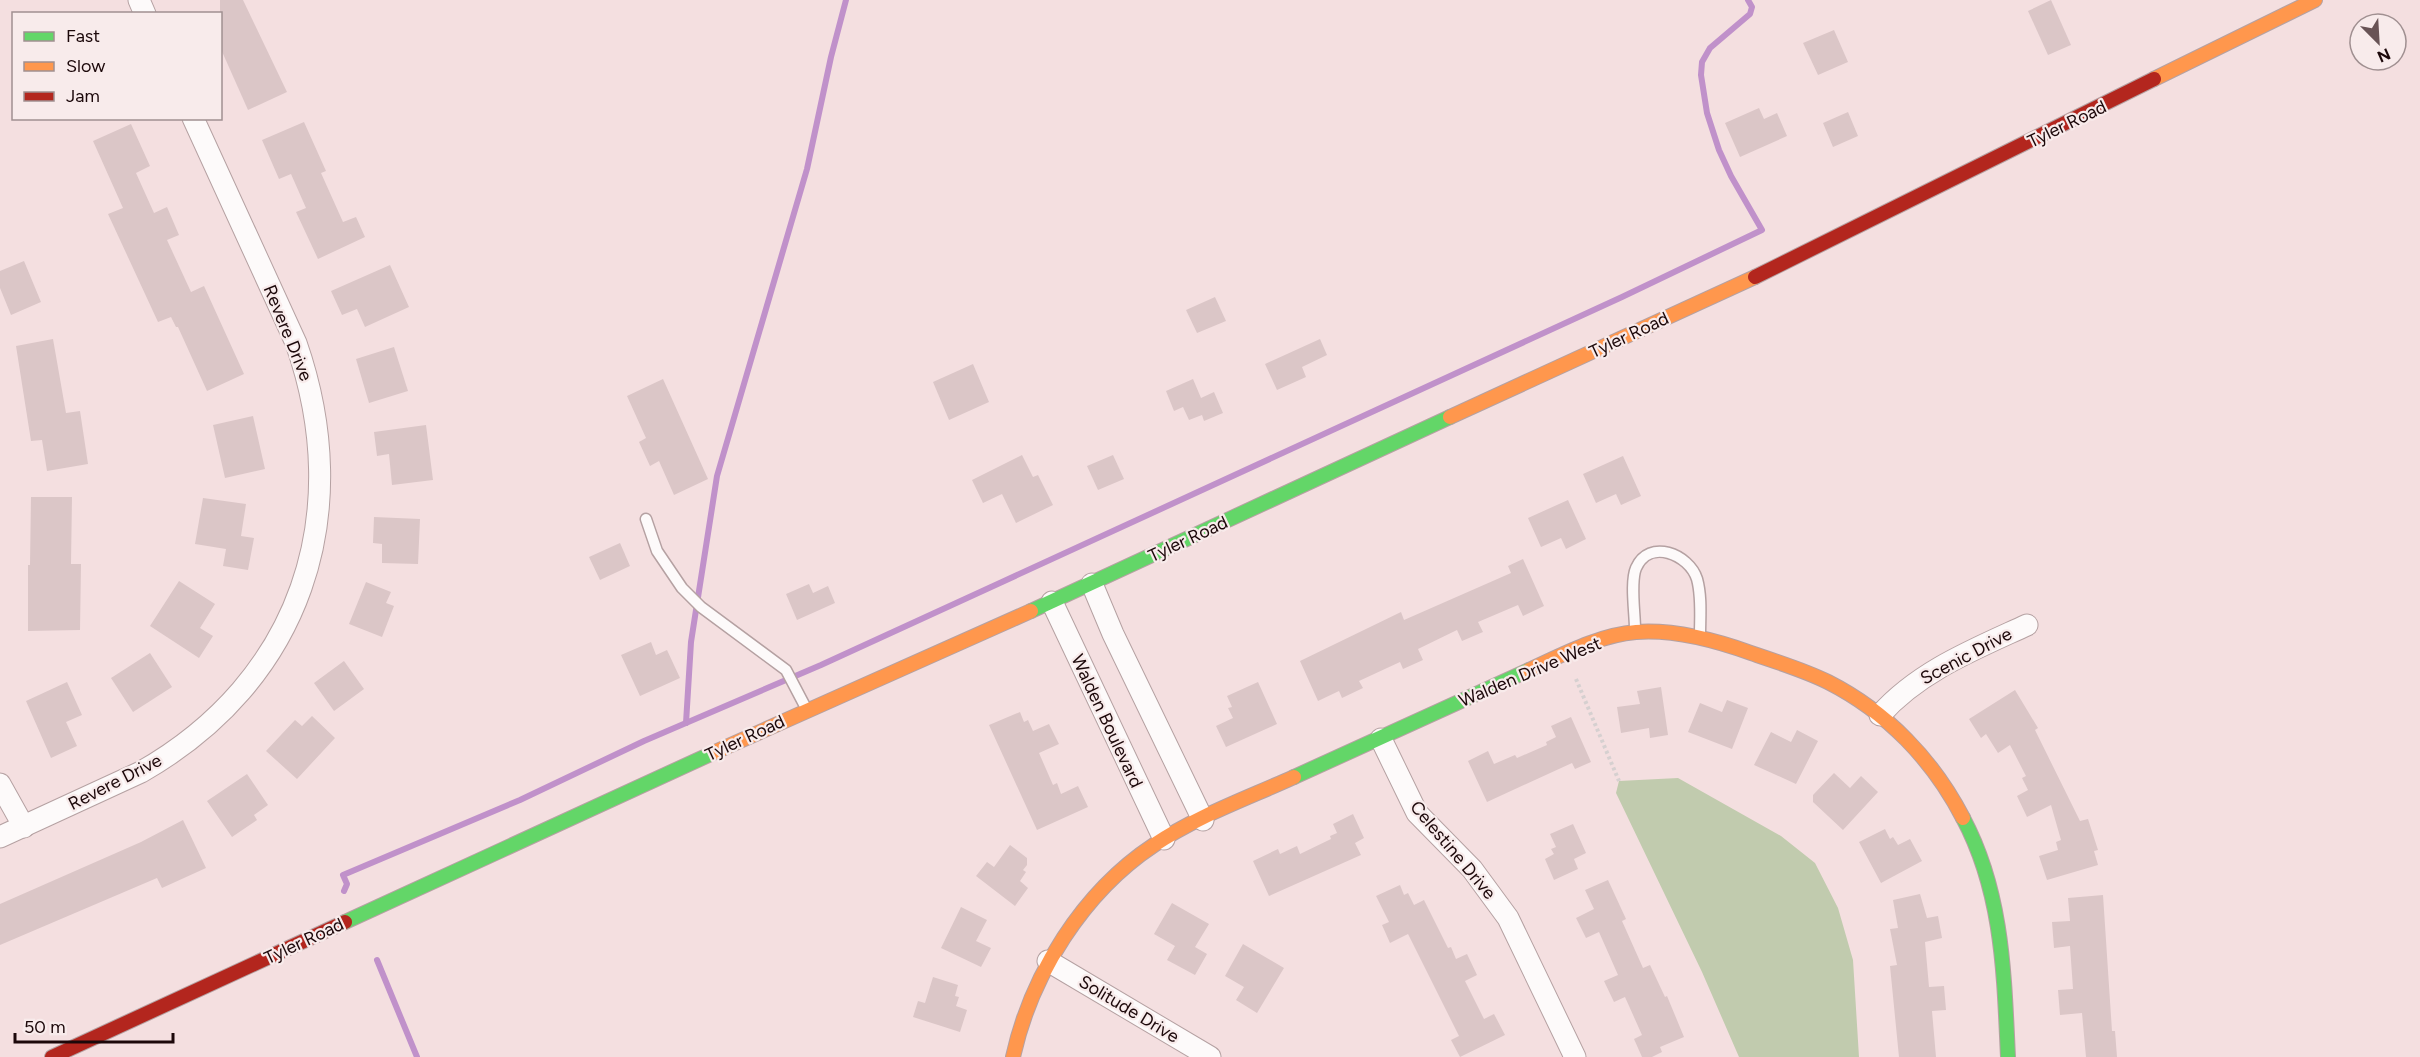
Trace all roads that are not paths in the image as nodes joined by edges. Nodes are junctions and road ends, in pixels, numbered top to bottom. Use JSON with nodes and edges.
{"nodes":[{"id":1,"x":2315,"y":0,"type":"edge"},
{"id":2,"x":194,"y":120,"type":"edge"},
{"id":3,"x":646,"y":519,"type":"dead end"},
{"id":4,"x":1092,"y":584,"type":"junction"},
{"id":5,"x":1052,"y":602,"type":"junction"},
{"id":6,"x":2027,"y":625,"type":"dead end"},
{"id":7,"x":1636,"y":632,"type":"junction"},
{"id":8,"x":1700,"y":639,"type":"junction"},
{"id":9,"x":807,"y":710,"type":"junction"},
{"id":10,"x":1880,"y":714,"type":"junction"},
{"id":11,"x":1381,"y":739,"type":"junction"},
{"id":12,"x":0,"y":784,"type":"edge"},
{"id":13,"x":1203,"y":820,"type":"junction"},
{"id":14,"x":24,"y":826,"type":"junction"},
{"id":15,"x":0,"y":837,"type":"edge"},
{"id":16,"x":1164,"y":839,"type":"junction"},
{"id":17,"x":1048,"y":961,"type":"junction"},
{"id":18,"x":52,"y":1057,"type":"edge"},
{"id":19,"x":1013,"y":1057,"type":"edge"},
{"id":20,"x":1210,"y":1057,"type":"edge"},
{"id":21,"x":1575,"y":1057,"type":"edge"},
{"id":22,"x":2008,"y":1057,"type":"edge"}],
"edges":[{"from":1,"to":4,"type":"street","name":"Tyler Road"},
{"from":2,"to":14,"type":"street","name":"Revere Drive"},
{"from":3,"to":9,"type":"lane"},
{"from":4,"to":5,"type":"street","name":"Tyler Road"},
{"from":4,"to":13,"type":"street"},
{"from":5,"to":9,"type":"street","name":"Tyler Road"},
{"from":5,"to":16,"type":"street","name":"Walden Boulevard"},
{"from":6,"to":10,"type":"street","name":"Scenic Drive"},
{"from":7,"to":8,"type":"street","name":"Walden Drive West"},
{"from":7,"to":8,"type":"lane"},
{"from":7,"to":11,"type":"street","name":"Walden Drive West"},
{"from":8,"to":10,"type":"street","name":"Walden Drive West"},
{"from":9,"to":18,"type":"street","name":"Tyler Road"},
{"from":10,"to":22,"type":"street","name":"Walden Drive West"},
{"from":11,"to":13,"type":"street","name":"Walden Drive West"},
{"from":11,"to":21,"type":"street","name":"Celestine Drive"},
{"from":12,"to":14,"type":"street"},
{"from":13,"to":16,"type":"street","name":"Walden Drive West"},
{"from":14,"to":15,"type":"street","name":"Revere Drive"},
{"from":16,"to":17,"type":"street","name":"Walden Drive West"},
{"from":17,"to":19,"type":"street","name":"Walden Drive West"},
{"from":17,"to":20,"type":"street","name":"Solitude Drive"}]}
